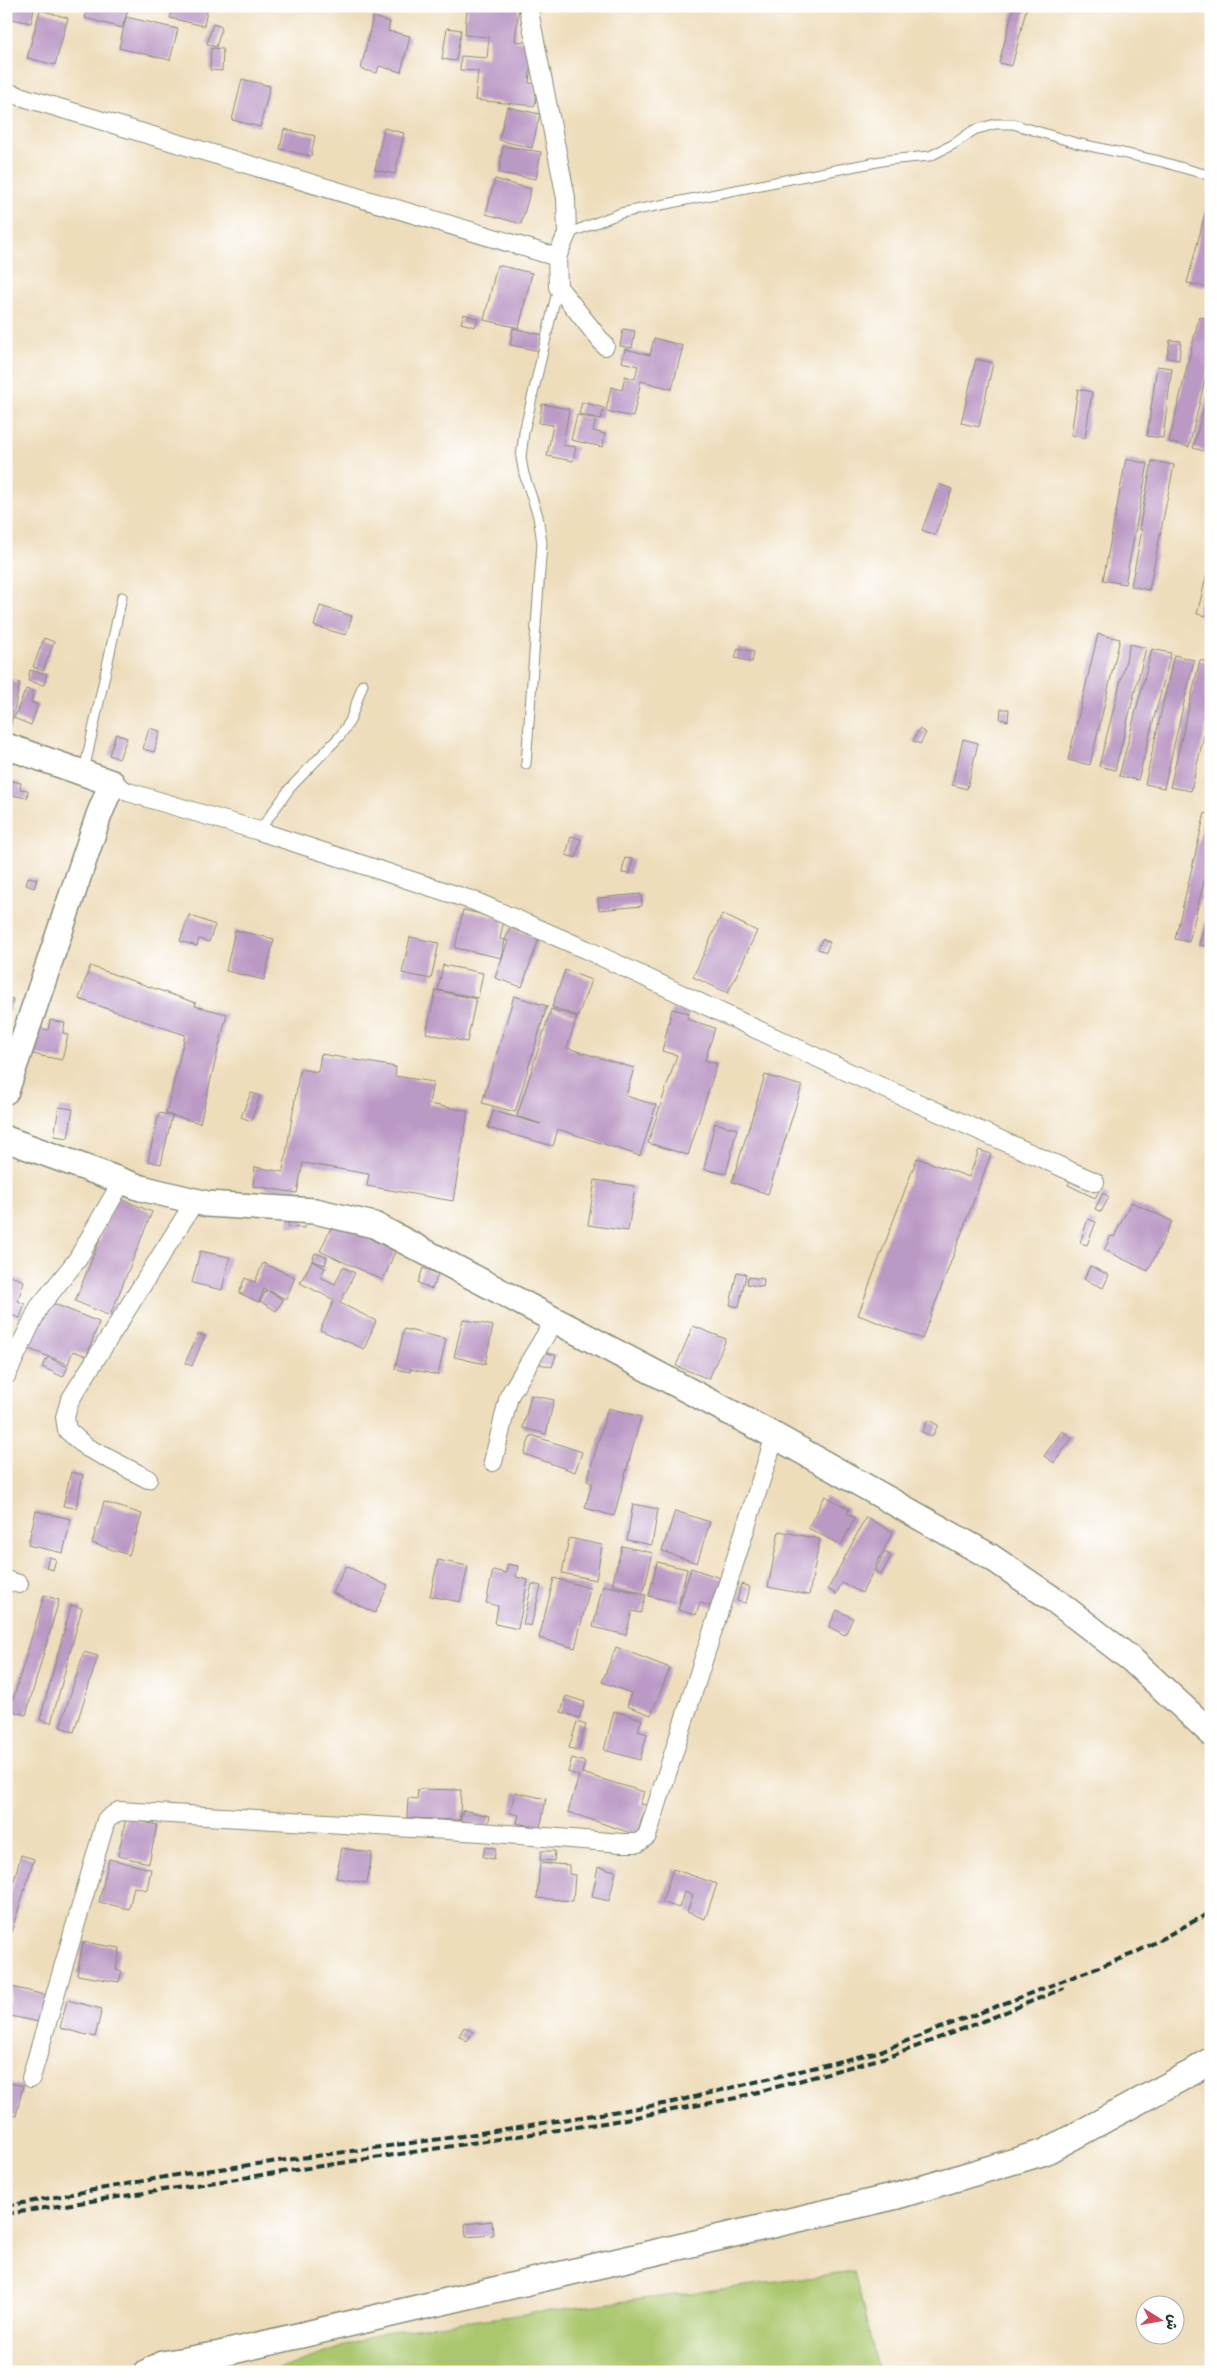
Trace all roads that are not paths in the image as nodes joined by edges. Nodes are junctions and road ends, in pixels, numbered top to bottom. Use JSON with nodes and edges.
{"nodes":[{"id":1,"x":528,"y":6,"type":"edge"},
{"id":2,"x":6,"y":92,"type":"edge"},
{"id":3,"x":1211,"y":176,"type":"edge"},
{"id":4,"x":567,"y":234,"type":"junction"},
{"id":5,"x":557,"y":257,"type":"junction"},
{"id":6,"x":558,"y":287,"type":"junction"},
{"id":7,"x":605,"y":346,"type":"dead end"},
{"id":8,"x":122,"y":597,"type":"dead end"},
{"id":9,"x":362,"y":684,"type":"dead end"},
{"id":10,"x":6,"y":746,"type":"edge"},
{"id":11,"x":526,"y":764,"type":"dead end"},
{"id":12,"x":84,"y":772,"type":"junction"},
{"id":13,"x":112,"y":783,"type":"junction"},
{"id":14,"x":259,"y":832,"type":"junction"},
{"id":15,"x":6,"y":1091,"type":"edge"},
{"id":16,"x":6,"y":1139,"type":"edge"},
{"id":17,"x":122,"y":1182,"type":"junction"},
{"id":18,"x":1096,"y":1182,"type":"dead end"},
{"id":19,"x":195,"y":1201,"type":"junction"},
{"id":20,"x":554,"y":1321,"type":"junction"},
{"id":21,"x":6,"y":1376,"type":"edge"},
{"id":22,"x":775,"y":1436,"type":"junction"},
{"id":23,"x":493,"y":1462,"type":"dead end"},
{"id":24,"x":148,"y":1479,"type":"dead end"},
{"id":25,"x":1211,"y":1733,"type":"edge"},
{"id":26,"x":1211,"y":2060,"type":"edge"},
{"id":27,"x":31,"y":2078,"type":"dead end"},
{"id":28,"x":147,"y":2372,"type":"edge"}],
"edges":[{"from":1,"to":4,"type":"street"},
{"from":2,"to":5,"type":"street"},
{"from":3,"to":4,"type":"lane"},
{"from":4,"to":5,"type":"street"},
{"from":5,"to":6,"type":"street"},
{"from":6,"to":7,"type":"street"},
{"from":6,"to":11,"type":"lane"},
{"from":8,"to":12,"type":"lane"},
{"from":9,"to":14,"type":"lane"},
{"from":10,"to":12,"type":"street"},
{"from":12,"to":13,"type":"street"},
{"from":13,"to":14,"type":"street"},
{"from":13,"to":15,"type":"street"},
{"from":14,"to":18,"type":"street"},
{"from":16,"to":17,"type":"street"},
{"from":17,"to":19,"type":"street"},
{"from":17,"to":21,"type":"street"},
{"from":19,"to":20,"type":"street"},
{"from":19,"to":24,"type":"street"},
{"from":20,"to":22,"type":"street"},
{"from":20,"to":23,"type":"street"},
{"from":22,"to":25,"type":"street"},
{"from":22,"to":27,"type":"street"},
{"from":26,"to":28,"type":"street"}]}
